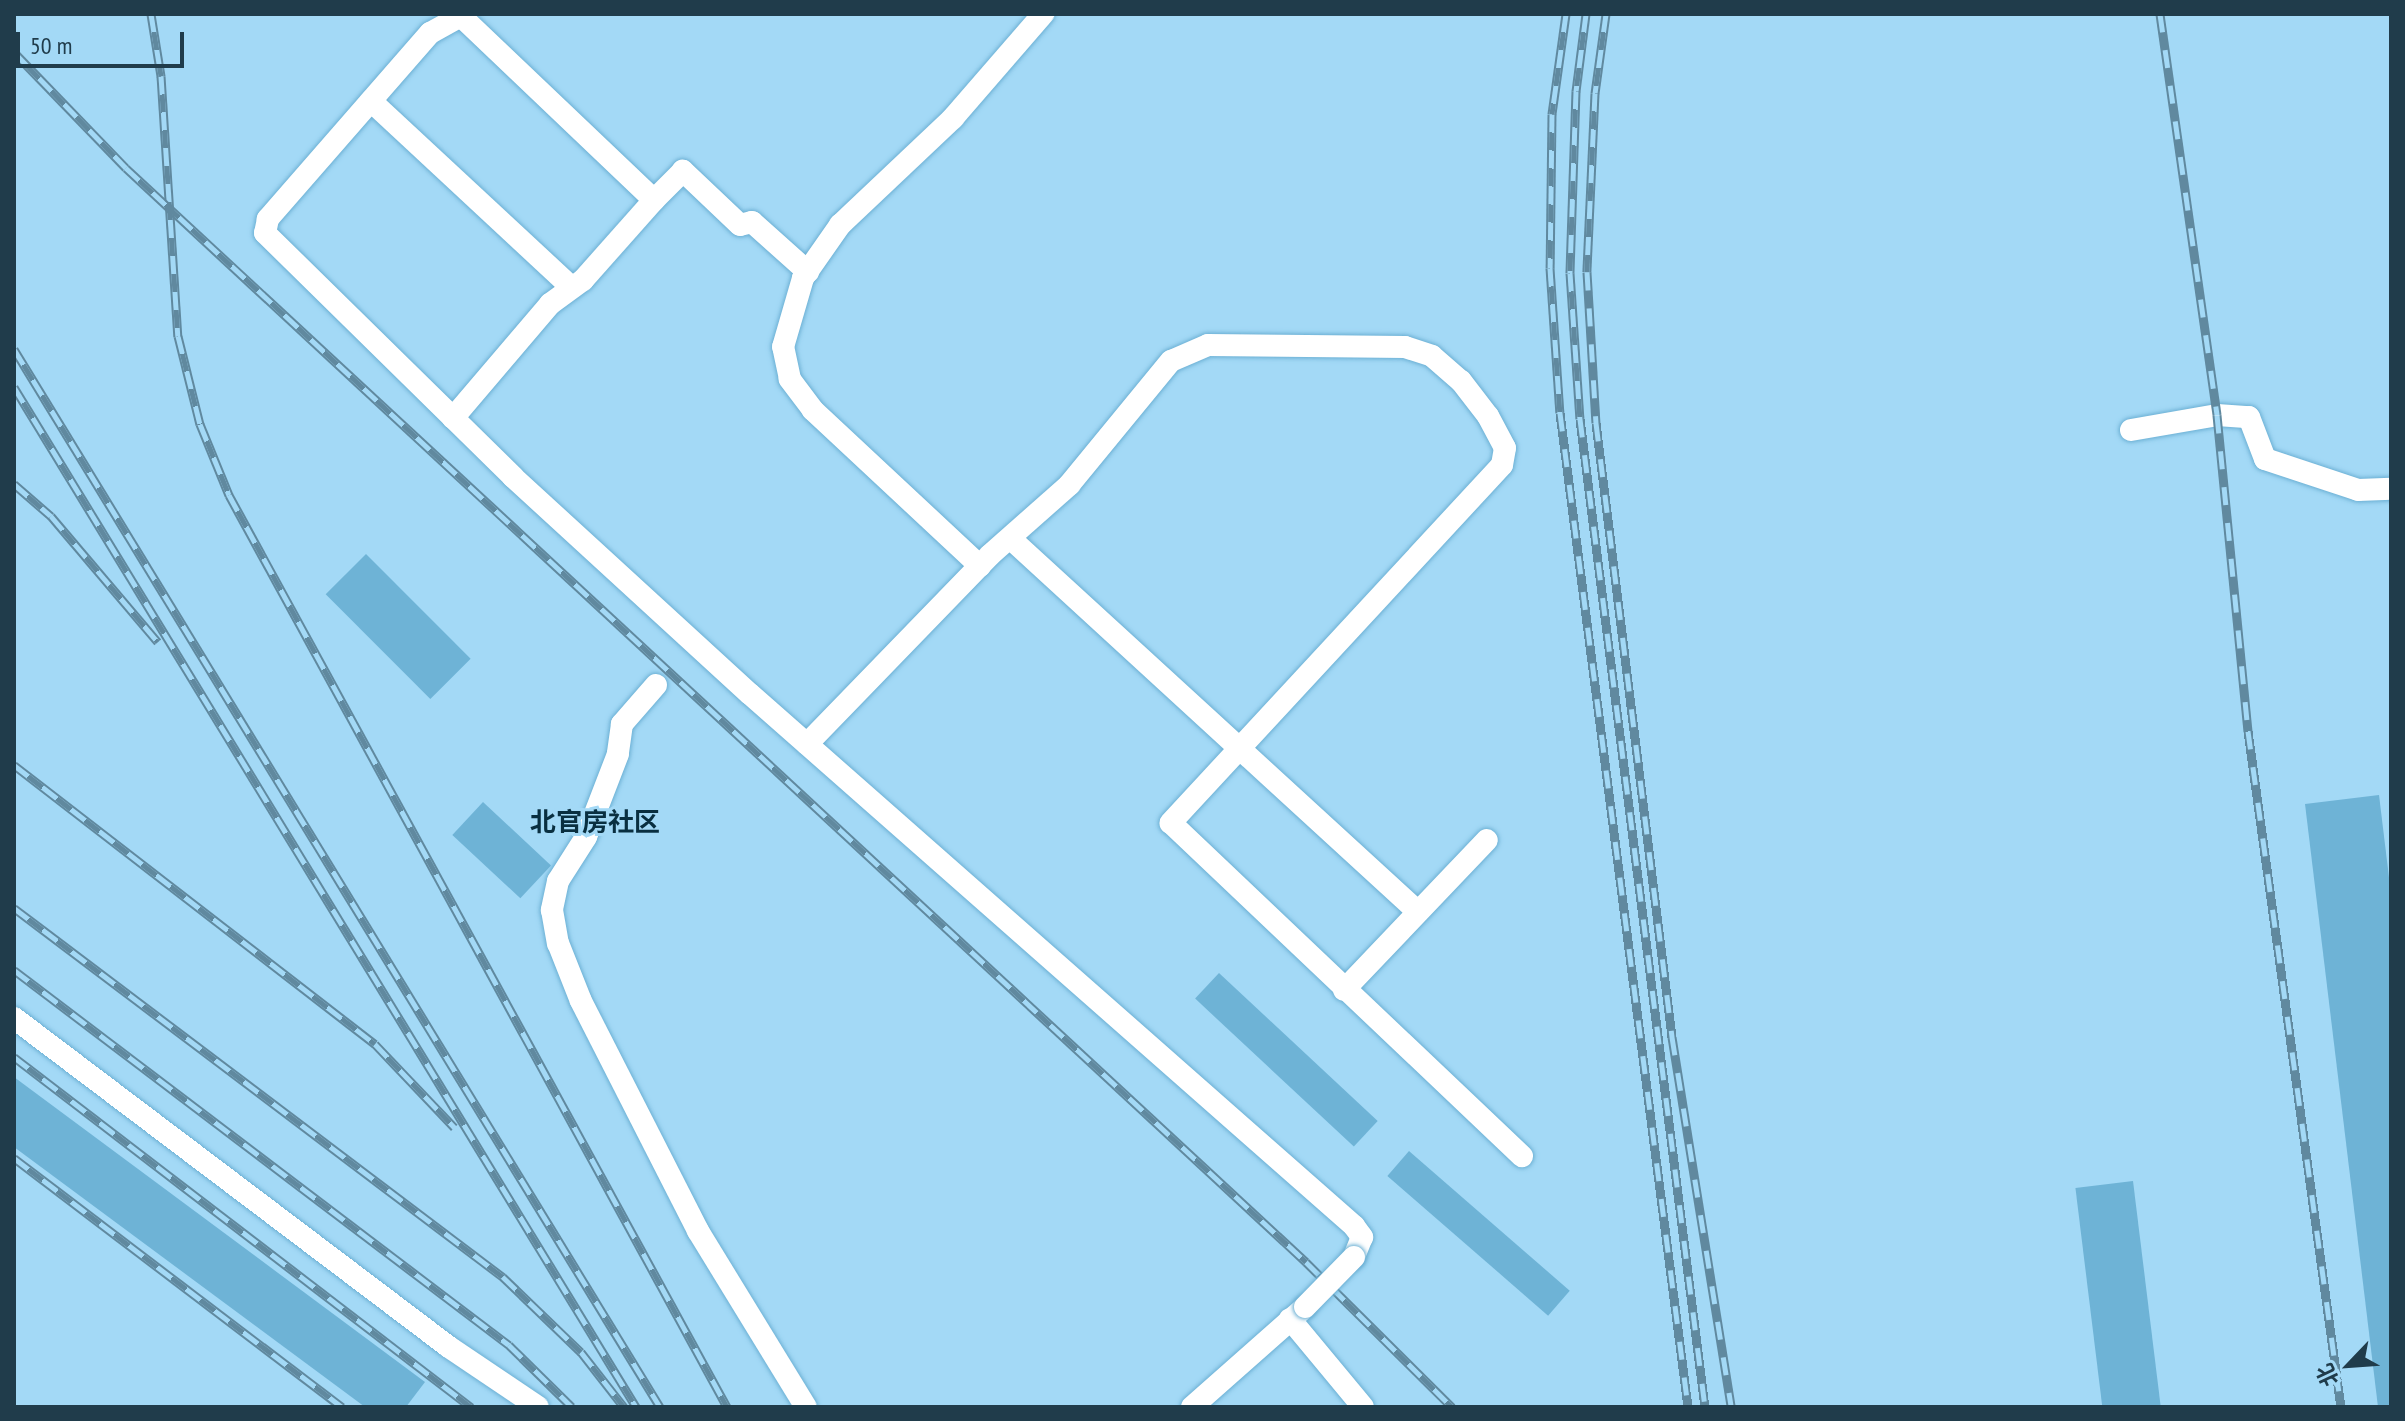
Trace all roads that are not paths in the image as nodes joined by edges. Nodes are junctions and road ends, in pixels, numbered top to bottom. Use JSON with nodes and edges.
{"nodes":[{"id":1,"x":1043,"y":14,"type":"edge"},
{"id":2,"x":371,"y":101,"type":"junction"},
{"id":3,"x":654,"y":200,"type":"junction"},
{"id":4,"x":808,"y":272,"type":"junction"},
{"id":5,"x":571,"y":287,"type":"junction"},
{"id":6,"x":453,"y":418,"type":"junction"},
{"id":7,"x":2131,"y":430,"type":"dead end"},
{"id":8,"x":2391,"y":489,"type":"edge"},
{"id":9,"x":1011,"y":539,"type":"junction"},
{"id":10,"x":980,"y":566,"type":"junction"},
{"id":11,"x":656,"y":685,"type":"dead end"},
{"id":12,"x":807,"y":744,"type":"junction"},
{"id":13,"x":1240,"y":747,"type":"junction"},
{"id":14,"x":1487,"y":840,"type":"dead end"},
{"id":15,"x":1418,"y":912,"type":"junction"},
{"id":16,"x":1344,"y":990,"type":"junction"},
{"id":17,"x":14,"y":1018,"type":"edge"},
{"id":18,"x":1522,"y":1156,"type":"dead end"},
{"id":19,"x":1297,"y":1313,"type":"junction"},
{"id":20,"x":538,"y":1407,"type":"edge"},
{"id":21,"x":806,"y":1407,"type":"edge"},
{"id":22,"x":1192,"y":1407,"type":"edge"},
{"id":23,"x":1363,"y":1407,"type":"edge"}],
"edges":[{"from":1,"to":4,"type":"street"},
{"from":2,"to":3,"type":"street"},
{"from":2,"to":5,"type":"street"},
{"from":2,"to":6,"type":"street"},
{"from":3,"to":4,"type":"street"},
{"from":3,"to":5,"type":"street"},
{"from":4,"to":10,"type":"street"},
{"from":5,"to":6,"type":"street"},
{"from":6,"to":12,"type":"street"},
{"from":7,"to":8,"type":"street"},
{"from":9,"to":10,"type":"street"},
{"from":9,"to":13,"type":"street"},
{"from":9,"to":13,"type":"street"},
{"from":10,"to":12,"type":"street"},
{"from":11,"to":21,"type":"street"},
{"from":12,"to":19,"type":"street","bridge":true},
{"from":13,"to":15,"type":"street"},
{"from":13,"to":16,"type":"street"},
{"from":14,"to":15,"type":"street"},
{"from":15,"to":16,"type":"street"},
{"from":16,"to":18,"type":"street"},
{"from":17,"to":20,"type":"street"},
{"from":19,"to":22,"type":"street"},
{"from":19,"to":23,"type":"street"}]}
